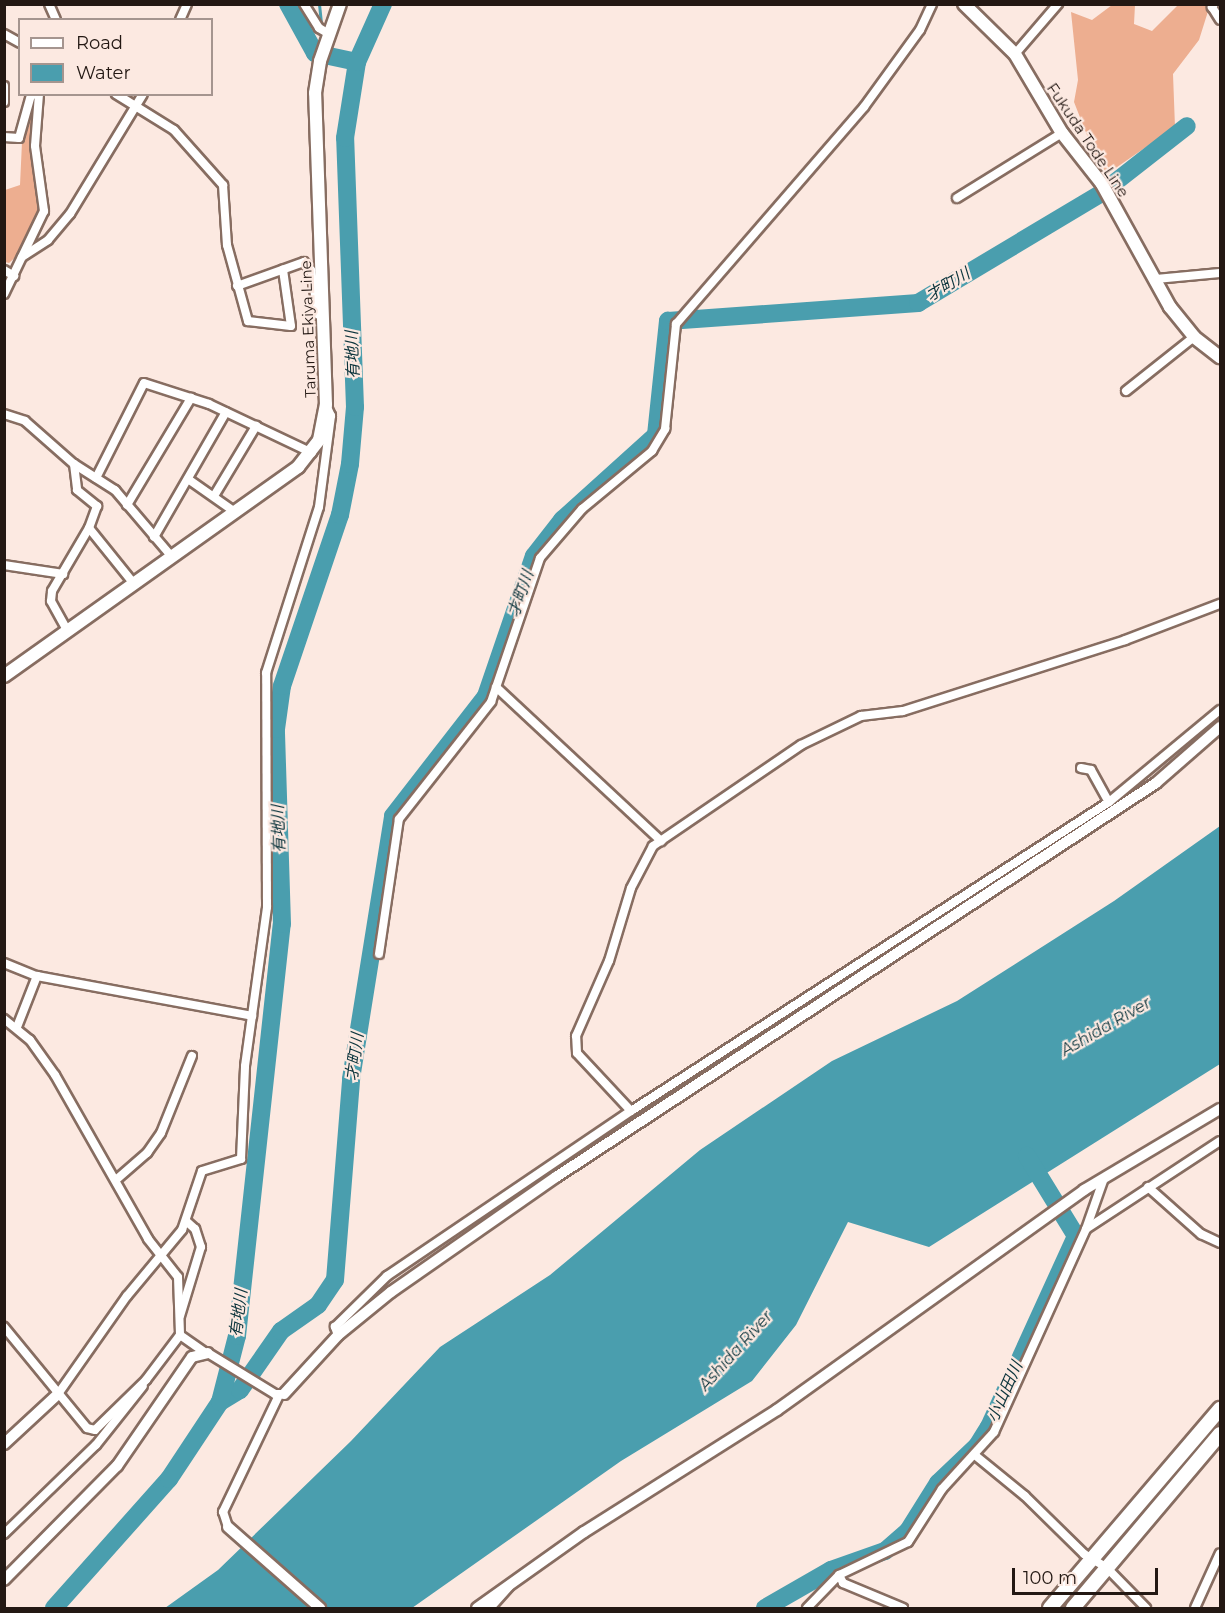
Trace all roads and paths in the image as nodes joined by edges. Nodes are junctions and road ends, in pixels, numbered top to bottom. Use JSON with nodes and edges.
{"nodes":[{"id":1,"x":49,"y":4,"type":"edge"},
{"id":2,"x":187,"y":4,"type":"edge"},
{"id":3,"x":304,"y":4,"type":"edge"},
{"id":4,"x":340,"y":4,"type":"edge"},
{"id":5,"x":932,"y":4,"type":"edge"},
{"id":6,"x":964,"y":4,"type":"edge"},
{"id":7,"x":1058,"y":4,"type":"edge"},
{"id":8,"x":1214,"y":4,"type":"edge"},
{"id":9,"x":55,"y":18,"type":"edge"},
{"id":10,"x":181,"y":18,"type":"edge"},
{"id":11,"x":1221,"y":20,"type":"edge"},
{"id":12,"x":4,"y":34,"type":"edge"},
{"id":13,"x":329,"y":34,"type":"junction"},
{"id":14,"x":18,"y":42,"type":"edge"},
{"id":15,"x":1015,"y":54,"type":"junction"},
{"id":16,"x":4,"y":86,"type":"edge"},
{"id":17,"x":31,"y":96,"type":"edge"},
{"id":18,"x":39,"y":96,"type":"edge"},
{"id":19,"x":119,"y":96,"type":"edge"},
{"id":20,"x":142,"y":96,"type":"edge"},
{"id":21,"x":4,"y":102,"type":"edge"},
{"id":22,"x":137,"y":107,"type":"junction"},
{"id":23,"x":1062,"y":133,"type":"junction"},
{"id":24,"x":4,"y":137,"type":"edge"},
{"id":25,"x":957,"y":198,"type":"dead end"},
{"id":26,"x":22,"y":257,"type":"junction"},
{"id":27,"x":4,"y":270,"type":"edge"},
{"id":28,"x":284,"y":270,"type":"junction"},
{"id":29,"x":1221,"y":273,"type":"edge"},
{"id":30,"x":14,"y":276,"type":"junction"},
{"id":31,"x":1156,"y":279,"type":"junction"},
{"id":32,"x":237,"y":286,"type":"junction"},
{"id":33,"x":4,"y":294,"type":"edge"},
{"id":34,"x":324,"y":331,"type":"junction"},
{"id":35,"x":1194,"y":337,"type":"junction"},
{"id":36,"x":1221,"y":357,"type":"edge"},
{"id":37,"x":1126,"y":391,"type":"dead end"},
{"id":38,"x":191,"y":398,"type":"junction"},
{"id":39,"x":326,"y":405,"type":"junction"},
{"id":40,"x":226,"y":412,"type":"junction"},
{"id":41,"x":4,"y":414,"type":"edge"},
{"id":42,"x":256,"y":426,"type":"junction"},
{"id":43,"x":312,"y":453,"type":"junction"},
{"id":44,"x":74,"y":464,"type":"junction"},
{"id":45,"x":96,"y":478,"type":"junction"},
{"id":46,"x":188,"y":479,"type":"junction"},
{"id":47,"x":214,"y":496,"type":"junction"},
{"id":48,"x":127,"y":505,"type":"junction"},
{"id":49,"x":235,"y":512,"type":"junction"},
{"id":50,"x":89,"y":528,"type":"junction"},
{"id":51,"x":154,"y":537,"type":"junction"},
{"id":52,"x":172,"y":557,"type":"junction"},
{"id":53,"x":4,"y":565,"type":"edge"},
{"id":54,"x":63,"y":574,"type":"junction"},
{"id":55,"x":134,"y":584,"type":"junction"},
{"id":56,"x":1221,"y":604,"type":"edge"},
{"id":57,"x":67,"y":630,"type":"junction"},
{"id":58,"x":4,"y":676,"type":"edge"},
{"id":59,"x":496,"y":687,"type":"junction"},
{"id":60,"x":1221,"y":710,"type":"edge"},
{"id":61,"x":1221,"y":727,"type":"edge"},
{"id":62,"x":1177,"y":765,"type":"junction"},
{"id":63,"x":1081,"y":768,"type":"dead end"},
{"id":64,"x":1151,"y":770,"type":"junction"},
{"id":65,"x":1109,"y":802,"type":"junction"},
{"id":66,"x":661,"y":841,"type":"junction"},
{"id":67,"x":379,"y":954,"type":"dead end"},
{"id":68,"x":4,"y":963,"type":"edge"},
{"id":69,"x":37,"y":976,"type":"junction"},
{"id":70,"x":252,"y":1016,"type":"junction"},
{"id":71,"x":4,"y":1019,"type":"edge"},
{"id":72,"x":17,"y":1027,"type":"junction"},
{"id":73,"x":192,"y":1056,"type":"dead end"},
{"id":74,"x":1221,"y":1109,"type":"edge"},
{"id":75,"x":631,"y":1111,"type":"junction"},
{"id":76,"x":1221,"y":1141,"type":"edge"},
{"id":77,"x":1104,"y":1178,"type":"junction"},
{"id":78,"x":117,"y":1179,"type":"junction"},
{"id":79,"x":1148,"y":1187,"type":"junction"},
{"id":80,"x":186,"y":1221,"type":"junction"},
{"id":81,"x":1086,"y":1229,"type":"junction"},
{"id":82,"x":1221,"y":1243,"type":"edge"},
{"id":83,"x":160,"y":1255,"type":"junction"},
{"id":84,"x":180,"y":1316,"type":"junction"},
{"id":85,"x":4,"y":1327,"type":"edge"},
{"id":86,"x":180,"y":1335,"type":"junction"},
{"id":87,"x":338,"y":1335,"type":"junction"},
{"id":88,"x":207,"y":1353,"type":"junction"},
{"id":89,"x":146,"y":1380,"type":"junction"},
{"id":90,"x":58,"y":1394,"type":"junction"},
{"id":91,"x":280,"y":1394,"type":"junction"},
{"id":92,"x":1221,"y":1409,"type":"edge"},
{"id":93,"x":1221,"y":1434,"type":"edge"},
{"id":94,"x":4,"y":1444,"type":"edge"},
{"id":95,"x":976,"y":1456,"type":"junction"},
{"id":96,"x":228,"y":1527,"type":"joint"},
{"id":97,"x":4,"y":1534,"type":"edge"},
{"id":98,"x":1221,"y":1552,"type":"edge"},
{"id":99,"x":1092,"y":1560,"type":"junction"},
{"id":100,"x":1107,"y":1568,"type":"junction"},
{"id":101,"x":839,"y":1575,"type":"junction"},
{"id":102,"x":4,"y":1580,"type":"edge"},
{"id":103,"x":508,"y":1584,"type":"junction"},
{"id":104,"x":320,"y":1608,"type":"edge"},
{"id":105,"x":477,"y":1608,"type":"edge"},
{"id":106,"x":490,"y":1608,"type":"edge"},
{"id":107,"x":807,"y":1608,"type":"edge"},
{"id":108,"x":899,"y":1608,"type":"edge"},
{"id":109,"x":1050,"y":1608,"type":"edge"},
{"id":110,"x":1073,"y":1608,"type":"edge"},
{"id":111,"x":1146,"y":1608,"type":"edge"},
{"id":112,"x":1195,"y":1608,"type":"edge"}],
"edges":[{"from":1,"to":9,"type":"street"},
{"from":2,"to":10,"type":"street"},
{"from":3,"to":13,"type":"street"},
{"from":4,"to":13,"type":"main road","name":"Taruma Ekiya Line"},
{"from":5,"to":59,"type":"street"},
{"from":6,"to":15,"type":"main road","name":"Fukuda Tode Line"},
{"from":7,"to":15,"type":"street"},
{"from":8,"to":11,"type":"street"},
{"from":12,"to":14,"type":"street"},
{"from":13,"to":34,"type":"main road","name":"Taruma Ekiya Line"},
{"from":15,"to":23,"type":"main road","name":"Fukuda Tode Line"},
{"from":16,"to":21,"type":"street"},
{"from":17,"to":24,"type":"street"},
{"from":18,"to":26,"type":"street"},
{"from":19,"to":22,"type":"street"},
{"from":20,"to":22,"type":"street"},
{"from":22,"to":26,"type":"street"},
{"from":22,"to":32,"type":"street"},
{"from":23,"to":25,"type":"street"},
{"from":23,"to":31,"type":"main road","name":"Fukuda Tode Line"},
{"from":26,"to":30,"type":"street"},
{"from":27,"to":30,"type":"street"},
{"from":28,"to":32,"type":"street"},
{"from":28,"to":32,"type":"street"},
{"from":28,"to":34,"type":"street"},
{"from":29,"to":31,"type":"street"},
{"from":30,"to":33,"type":"street"},
{"from":31,"to":35,"type":"main road","name":"Fukuda Tode Line"},
{"from":34,"to":39,"type":"main road","name":"Taruma Ekiya Line"},
{"from":35,"to":36,"type":"main road","name":"Fukuda Tode Line"},
{"from":35,"to":37,"type":"street"},
{"from":38,"to":40,"type":"street"},
{"from":38,"to":45,"type":"street"},
{"from":38,"to":48,"type":"street"},
{"from":39,"to":43,"type":"main road","name":"Taruma Ekiya Line"},
{"from":39,"to":70,"type":"street"},
{"from":40,"to":42,"type":"street"},
{"from":40,"to":46,"type":"street"},
{"from":41,"to":44,"type":"street"},
{"from":42,"to":43,"type":"street"},
{"from":42,"to":47,"type":"street"},
{"from":43,"to":49,"type":"main road","name":"Taruma Ekiya Line"},
{"from":44,"to":45,"type":"street"},
{"from":44,"to":50,"type":"street"},
{"from":45,"to":48,"type":"street"},
{"from":46,"to":47,"type":"street"},
{"from":46,"to":51,"type":"street"},
{"from":47,"to":49,"type":"street"},
{"from":48,"to":51,"type":"street"},
{"from":49,"to":52,"type":"main road","name":"Taruma Ekiya Line"},
{"from":50,"to":54,"type":"street"},
{"from":50,"to":55,"type":"street"},
{"from":51,"to":52,"type":"street"},
{"from":52,"to":55,"type":"main road","name":"Taruma Ekiya Line"},
{"from":53,"to":54,"type":"street"},
{"from":54,"to":57,"type":"street"},
{"from":55,"to":57,"type":"main road","name":"Taruma Ekiya Line"},
{"from":56,"to":66,"type":"street"},
{"from":57,"to":58,"type":"main road","name":"Taruma Ekiya Line"},
{"from":59,"to":66,"type":"street"},
{"from":59,"to":67,"type":"street"},
{"from":60,"to":64,"type":"street"},
{"from":61,"to":62,"type":"street"},
{"from":62,"to":64,"type":"street"},
{"from":62,"to":87,"type":"street"},
{"from":63,"to":65,"type":"street"},
{"from":64,"to":65,"type":"street"},
{"from":65,"to":75,"type":"street"},
{"from":66,"to":75,"type":"street"},
{"from":68,"to":69,"type":"street"},
{"from":69,"to":70,"type":"street"},
{"from":69,"to":72,"type":"street"},
{"from":70,"to":80,"type":"street"},
{"from":71,"to":72,"type":"street"},
{"from":72,"to":78,"type":"street"},
{"from":73,"to":78,"type":"street"},
{"from":74,"to":77,"type":"street"},
{"from":75,"to":87,"type":"street"},
{"from":76,"to":79,"type":"street"},
{"from":77,"to":81,"type":"street"},
{"from":77,"to":103,"type":"street"},
{"from":78,"to":83,"type":"street"},
{"from":79,"to":81,"type":"street"},
{"from":79,"to":82,"type":"street"},
{"from":80,"to":83,"type":"street"},
{"from":80,"to":84,"type":"street"},
{"from":81,"to":95,"type":"street"},
{"from":83,"to":84,"type":"street"},
{"from":83,"to":90,"type":"street"},
{"from":84,"to":86,"type":"street"},
{"from":85,"to":90,"type":"street"},
{"from":86,"to":88,"type":"street"},
{"from":86,"to":89,"type":"street"},
{"from":87,"to":91,"type":"street"},
{"from":88,"to":91,"type":"street"},
{"from":88,"to":102,"type":"street"},
{"from":89,"to":90,"type":"street"},
{"from":89,"to":97,"type":"street"},
{"from":90,"to":94,"type":"street"},
{"from":91,"to":96,"type":"street"},
{"from":92,"to":99,"type":"highway"},
{"from":93,"to":100,"type":"highway"},
{"from":95,"to":99,"type":"street"},
{"from":95,"to":101,"type":"street"},
{"from":96,"to":104,"type":"street"},
{"from":98,"to":112,"type":"street"},
{"from":99,"to":100,"type":"street"},
{"from":99,"to":109,"type":"highway"},
{"from":100,"to":110,"type":"highway"},
{"from":100,"to":111,"type":"street"},
{"from":101,"to":107,"type":"street"},
{"from":101,"to":108,"type":"street"},
{"from":103,"to":105,"type":"street"},
{"from":103,"to":106,"type":"street"}]}
